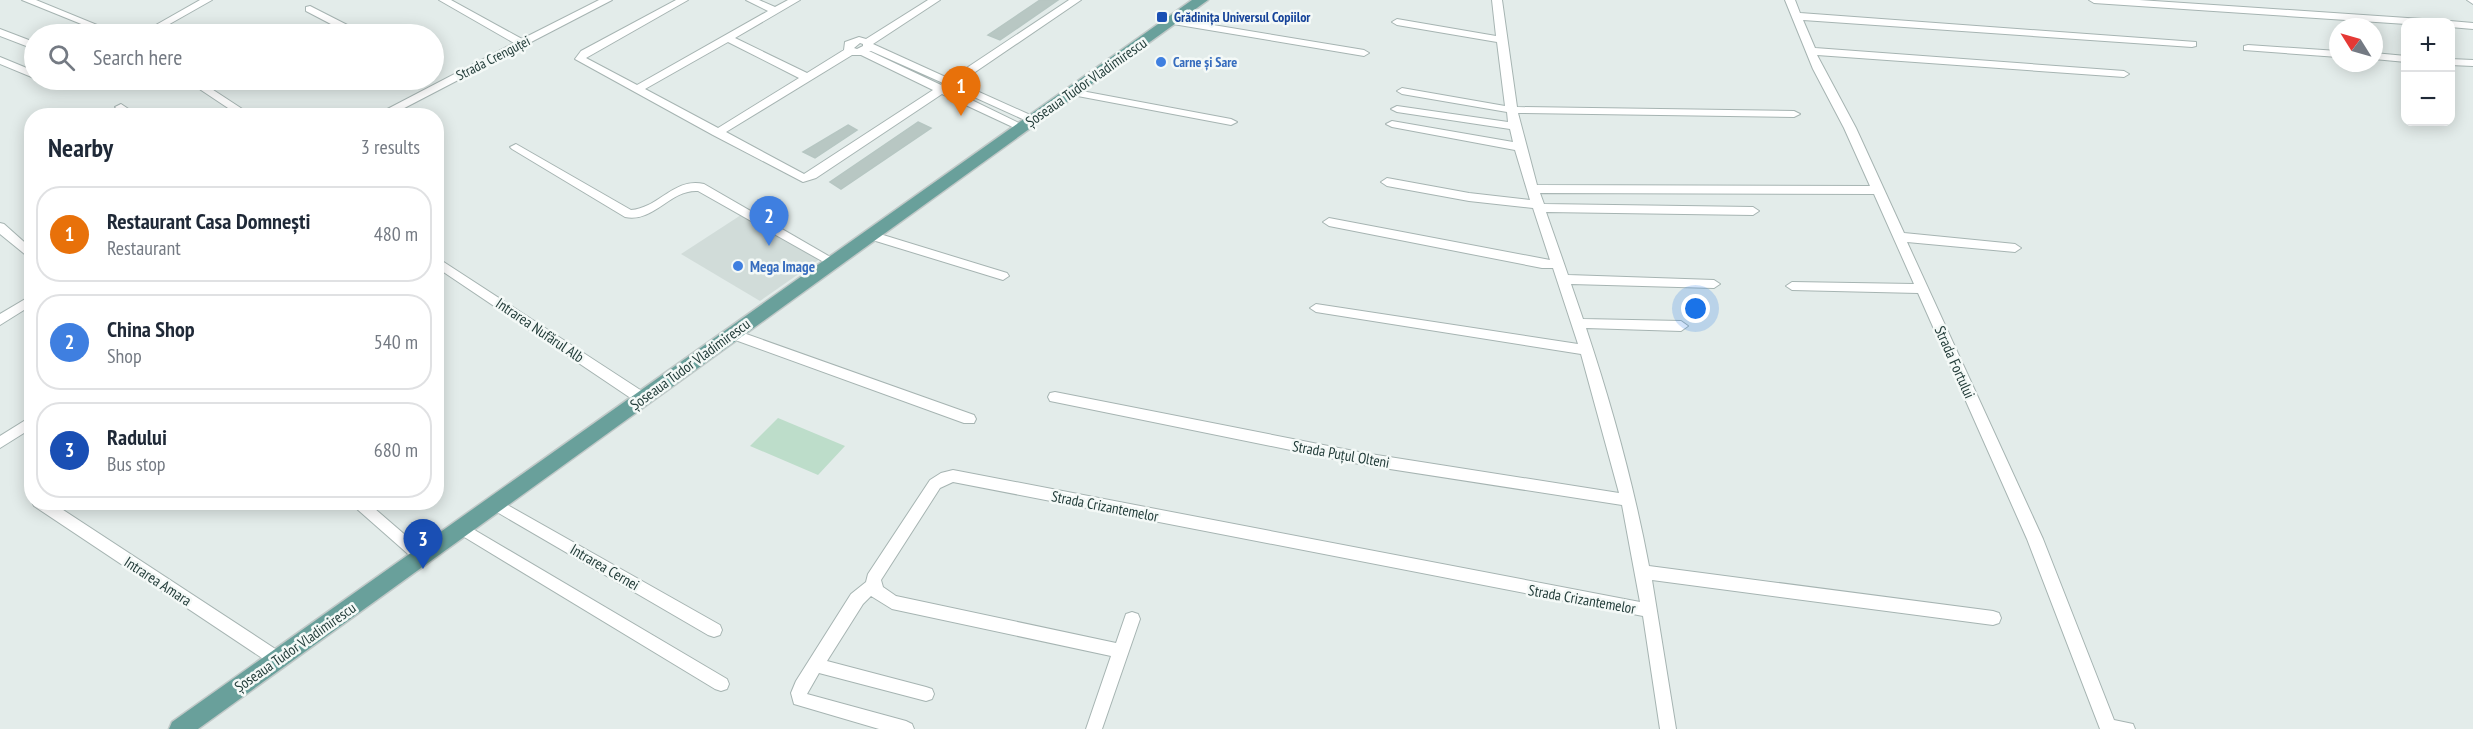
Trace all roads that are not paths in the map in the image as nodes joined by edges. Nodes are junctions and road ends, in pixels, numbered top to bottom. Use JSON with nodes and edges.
{"nodes":[{"id":1,"x":27,"y":0,"type":"edge"},
{"id":2,"x":207,"y":0,"type":"edge"},
{"id":3,"x":444,"y":0,"type":"edge"},
{"id":4,"x":607,"y":0,"type":"edge"},
{"id":5,"x":683,"y":0,"type":"edge"},
{"id":6,"x":751,"y":0,"type":"edge"},
{"id":7,"x":795,"y":0,"type":"edge"},
{"id":8,"x":934,"y":0,"type":"edge"},
{"id":9,"x":1076,"y":0,"type":"edge"},
{"id":10,"x":1201,"y":0,"type":"edge"},
{"id":11,"x":1497,"y":0,"type":"edge"},
{"id":12,"x":1790,"y":0,"type":"edge"},
{"id":13,"x":2094,"y":0,"type":"edge"},
{"id":14,"x":778,"y":6,"type":"edge"},
{"id":15,"x":310,"y":9,"type":"dead end"},
{"id":16,"x":1796,"y":16,"type":"junction"},
{"id":17,"x":1172,"y":21,"type":"junction"},
{"id":18,"x":2401,"y":21,"type":"edge"},
{"id":19,"x":1397,"y":22,"type":"dead end"},
{"id":20,"x":88,"y":24,"type":"edge"},
{"id":21,"x":163,"y":24,"type":"edge"},
{"id":22,"x":338,"y":24,"type":"edge"},
{"id":23,"x":2455,"y":24,"type":"edge"},
{"id":24,"x":2473,"y":26,"type":"edge"},
{"id":25,"x":0,"y":32,"type":"edge"},
{"id":26,"x":727,"y":38,"type":"junction"},
{"id":27,"x":1503,"y":40,"type":"junction"},
{"id":28,"x":24,"y":42,"type":"edge"},
{"id":29,"x":522,"y":43,"type":"junction"},
{"id":30,"x":2192,"y":44,"type":"dead end"},
{"id":31,"x":862,"y":48,"type":"junction"},
{"id":32,"x":2248,"y":48,"type":"dead end"},
{"id":33,"x":1810,"y":51,"type":"junction"},
{"id":34,"x":1364,"y":53,"type":"dead end"},
{"id":35,"x":2329,"y":53,"type":"edge"},
{"id":36,"x":2383,"y":57,"type":"edge"},
{"id":37,"x":2401,"y":59,"type":"edge"},
{"id":38,"x":0,"y":60,"type":"edge"},
{"id":39,"x":2455,"y":62,"type":"edge"},
{"id":40,"x":2473,"y":63,"type":"edge"},
{"id":41,"x":911,"y":64,"type":"junction"},
{"id":42,"x":24,"y":71,"type":"edge"},
{"id":43,"x":900,"y":71,"type":"junction"},
{"id":44,"x":2124,"y":74,"type":"dead end"},
{"id":45,"x":444,"y":78,"type":"edge"},
{"id":46,"x":808,"y":78,"type":"junction"},
{"id":47,"x":951,"y":83,"type":"junction"},
{"id":48,"x":637,"y":89,"type":"junction"},
{"id":49,"x":207,"y":90,"type":"edge"},
{"id":50,"x":423,"y":90,"type":"edge"},
{"id":51,"x":941,"y":90,"type":"junction"},
{"id":52,"x":1402,"y":91,"type":"dead end"},
{"id":53,"x":1071,"y":92,"type":"junction"},
{"id":54,"x":235,"y":108,"type":"edge"},
{"id":55,"x":392,"y":108,"type":"edge"},
{"id":56,"x":1397,"y":109,"type":"dead end"},
{"id":57,"x":1512,"y":110,"type":"junction"},
{"id":58,"x":1794,"y":114,"type":"dead end"},
{"id":59,"x":1231,"y":122,"type":"dead end"},
{"id":60,"x":1027,"y":124,"type":"junction"},
{"id":61,"x":1392,"y":124,"type":"dead end"},
{"id":62,"x":1515,"y":126,"type":"junction"},
{"id":63,"x":717,"y":133,"type":"junction"},
{"id":64,"x":516,"y":147,"type":"dead end"},
{"id":65,"x":1520,"y":147,"type":"junction"},
{"id":66,"x":1388,"y":182,"type":"dead end"},
{"id":67,"x":1533,"y":189,"type":"junction"},
{"id":68,"x":1878,"y":190,"type":"junction"},
{"id":69,"x":1538,"y":206,"type":"junction"},
{"id":70,"x":1753,"y":211,"type":"dead end"},
{"id":71,"x":1329,"y":222,"type":"dead end"},
{"id":72,"x":0,"y":227,"type":"edge"},
{"id":73,"x":870,"y":235,"type":"junction"},
{"id":74,"x":1899,"y":237,"type":"junction"},
{"id":75,"x":2015,"y":248,"type":"dead end"},
{"id":76,"x":24,"y":249,"type":"edge"},
{"id":77,"x":833,"y":262,"type":"junction"},
{"id":78,"x":1559,"y":264,"type":"junction"},
{"id":79,"x":444,"y":266,"type":"edge"},
{"id":80,"x":1003,"y":276,"type":"dead end"},
{"id":81,"x":1564,"y":279,"type":"junction"},
{"id":82,"x":1714,"y":284,"type":"dead end"},
{"id":83,"x":1792,"y":286,"type":"dead end"},
{"id":84,"x":1922,"y":289,"type":"junction"},
{"id":85,"x":24,"y":304,"type":"edge"},
{"id":86,"x":1316,"y":308,"type":"dead end"},
{"id":87,"x":0,"y":320,"type":"edge"},
{"id":88,"x":1579,"y":322,"type":"junction"},
{"id":89,"x":1680,"y":326,"type":"dead end"},
{"id":90,"x":732,"y":334,"type":"junction"},
{"id":91,"x":1587,"y":350,"type":"junction"},
{"id":92,"x":1055,"y":398,"type":"dead end"},
{"id":93,"x":642,"y":399,"type":"junction"},
{"id":94,"x":969,"y":419,"type":"dead end"},
{"id":95,"x":24,"y":426,"type":"edge"},
{"id":96,"x":0,"y":443,"type":"edge"},
{"id":97,"x":1629,"y":500,"type":"junction"},
{"id":98,"x":495,"y":504,"type":"junction"},
{"id":99,"x":51,"y":510,"type":"edge"},
{"id":100,"x":365,"y":510,"type":"edge"},
{"id":101,"x":461,"y":528,"type":"junction"},
{"id":102,"x":421,"y":557,"type":"junction"},
{"id":103,"x":1643,"y":572,"type":"junction"},
{"id":104,"x":873,"y":585,"type":"junction"},
{"id":105,"x":1650,"y":611,"type":"junction"},
{"id":106,"x":1993,"y":618,"type":"dead end"},
{"id":107,"x":1132,"y":619,"type":"dead end"},
{"id":108,"x":714,"y":630,"type":"dead end"},
{"id":109,"x":1121,"y":651,"type":"junction"},
{"id":110,"x":278,"y":659,"type":"junction"},
{"id":111,"x":815,"y":665,"type":"junction"},
{"id":112,"x":721,"y":684,"type":"dead end"},
{"id":113,"x":926,"y":694,"type":"dead end"},
{"id":114,"x":2109,"y":728,"type":"edge"},
{"id":115,"x":180,"y":729,"type":"edge"},
{"id":116,"x":906,"y":729,"type":"edge"},
{"id":117,"x":1094,"y":729,"type":"edge"},
{"id":118,"x":1668,"y":729,"type":"edge"},
{"id":119,"x":2127,"y":729,"type":"edge"}],
"edges":[{"from":1,"to":20,"type":"street"},
{"from":2,"to":21,"type":"street"},
{"from":3,"to":29,"type":"street"},
{"from":4,"to":29,"type":"street","name":"Strada Crenguței"},
{"from":5,"to":48,"type":"street"},
{"from":6,"to":14,"type":"street"},
{"from":7,"to":14,"type":"street"},
{"from":8,"to":31,"type":"street"},
{"from":9,"to":47,"type":"street"},
{"from":10,"to":17,"type":"main road","name":"Șoseaua Tudor Vladimirescu"},
{"from":11,"to":27,"type":"street"},
{"from":12,"to":16,"type":"street","name":"Strada Fortului"},
{"from":13,"to":18,"type":"street"},
{"from":14,"to":26,"type":"street"},
{"from":15,"to":22,"type":"street"},
{"from":16,"to":30,"type":"street"},
{"from":16,"to":33,"type":"street","name":"Strada Fortului"},
{"from":17,"to":34,"type":"street"},
{"from":17,"to":53,"type":"main road","name":"Șoseaua Tudor Vladimirescu"},
{"from":19,"to":27,"type":"street"},
{"from":23,"to":24,"type":"street"},
{"from":25,"to":28,"type":"street"},
{"from":26,"to":46,"type":"street"},
{"from":26,"to":48,"type":"street"},
{"from":27,"to":57,"type":"street"},
{"from":29,"to":45,"type":"street","name":"Strada Crenguței"},
{"from":31,"to":41,"type":"street"},
{"from":31,"to":43,"type":"street"},
{"from":31,"to":46,"type":"street"},
{"from":32,"to":35,"type":"street"},
{"from":33,"to":44,"type":"street"},
{"from":33,"to":68,"type":"street","name":"Strada Fortului"},
{"from":36,"to":37,"type":"street"},
{"from":38,"to":42,"type":"street"},
{"from":39,"to":40,"type":"street"},
{"from":41,"to":43,"type":"street"},
{"from":41,"to":47,"type":"street"},
{"from":43,"to":51,"type":"street"},
{"from":46,"to":63,"type":"street"},
{"from":47,"to":51,"type":"street"},
{"from":47,"to":60,"type":"street"},
{"from":48,"to":63,"type":"street"},
{"from":49,"to":54,"type":"street"},
{"from":50,"to":55,"type":"street","name":"Strada Crenguței"},
{"from":51,"to":60,"type":"street"},
{"from":51,"to":63,"type":"street"},
{"from":52,"to":57,"type":"street"},
{"from":53,"to":59,"type":"street"},
{"from":53,"to":60,"type":"main road","name":"Șoseaua Tudor Vladimirescu"},
{"from":56,"to":62,"type":"street"},
{"from":57,"to":58,"type":"street"},
{"from":57,"to":62,"type":"street"},
{"from":60,"to":73,"type":"main road","name":"Șoseaua Tudor Vladimirescu"},
{"from":61,"to":65,"type":"street"},
{"from":62,"to":65,"type":"street"},
{"from":64,"to":77,"type":"street"},
{"from":65,"to":67,"type":"street"},
{"from":66,"to":69,"type":"street"},
{"from":67,"to":68,"type":"street"},
{"from":67,"to":69,"type":"street"},
{"from":68,"to":74,"type":"street","name":"Strada Fortului"},
{"from":69,"to":70,"type":"street"},
{"from":69,"to":78,"type":"street"},
{"from":71,"to":78,"type":"street"},
{"from":72,"to":76,"type":"street"},
{"from":73,"to":77,"type":"main road","name":"Șoseaua Tudor Vladimirescu"},
{"from":73,"to":80,"type":"street"},
{"from":74,"to":75,"type":"street"},
{"from":74,"to":84,"type":"street","name":"Strada Fortului"},
{"from":77,"to":90,"type":"main road","name":"Șoseaua Tudor Vladimirescu"},
{"from":78,"to":81,"type":"street"},
{"from":79,"to":93,"type":"street","name":"Intrarea Nufărul Alb"},
{"from":81,"to":82,"type":"street"},
{"from":81,"to":88,"type":"street"},
{"from":83,"to":84,"type":"street"},
{"from":84,"to":114,"type":"street","name":"Strada Fortului"},
{"from":85,"to":87,"type":"street"},
{"from":86,"to":91,"type":"street"},
{"from":88,"to":89,"type":"street"},
{"from":88,"to":91,"type":"street"},
{"from":90,"to":93,"type":"main road","name":"Șoseaua Tudor Vladimirescu"},
{"from":90,"to":94,"type":"street"},
{"from":91,"to":97,"type":"street"},
{"from":92,"to":97,"type":"street","name":"Strada Puțul Olteni"},
{"from":93,"to":98,"type":"main road","name":"Șoseaua Tudor Vladimirescu"},
{"from":95,"to":96,"type":"street"},
{"from":97,"to":103,"type":"street"},
{"from":98,"to":101,"type":"main road","name":"Șoseaua Tudor Vladimirescu"},
{"from":98,"to":108,"type":"street","name":"Intrarea Cernei"},
{"from":99,"to":110,"type":"street","name":"Intrarea Amara"},
{"from":100,"to":102,"type":"street"},
{"from":101,"to":102,"type":"main road","name":"Șoseaua Tudor Vladimirescu"},
{"from":101,"to":112,"type":"street"},
{"from":102,"to":110,"type":"main road","name":"Șoseaua Tudor Vladimirescu"},
{"from":103,"to":105,"type":"street"},
{"from":103,"to":106,"type":"street"},
{"from":104,"to":105,"type":"street","name":"Strada Crizantemelor"},
{"from":104,"to":109,"type":"street"},
{"from":104,"to":111,"type":"street","name":"Strada Crizantemelor"},
{"from":105,"to":118,"type":"street"},
{"from":107,"to":109,"type":"street"},
{"from":109,"to":117,"type":"street"},
{"from":110,"to":115,"type":"main road","name":"Șoseaua Tudor Vladimirescu"},
{"from":111,"to":113,"type":"street"},
{"from":111,"to":116,"type":"street","name":"Strada Crizantemelor"},
{"from":114,"to":119,"type":"street"}]}
